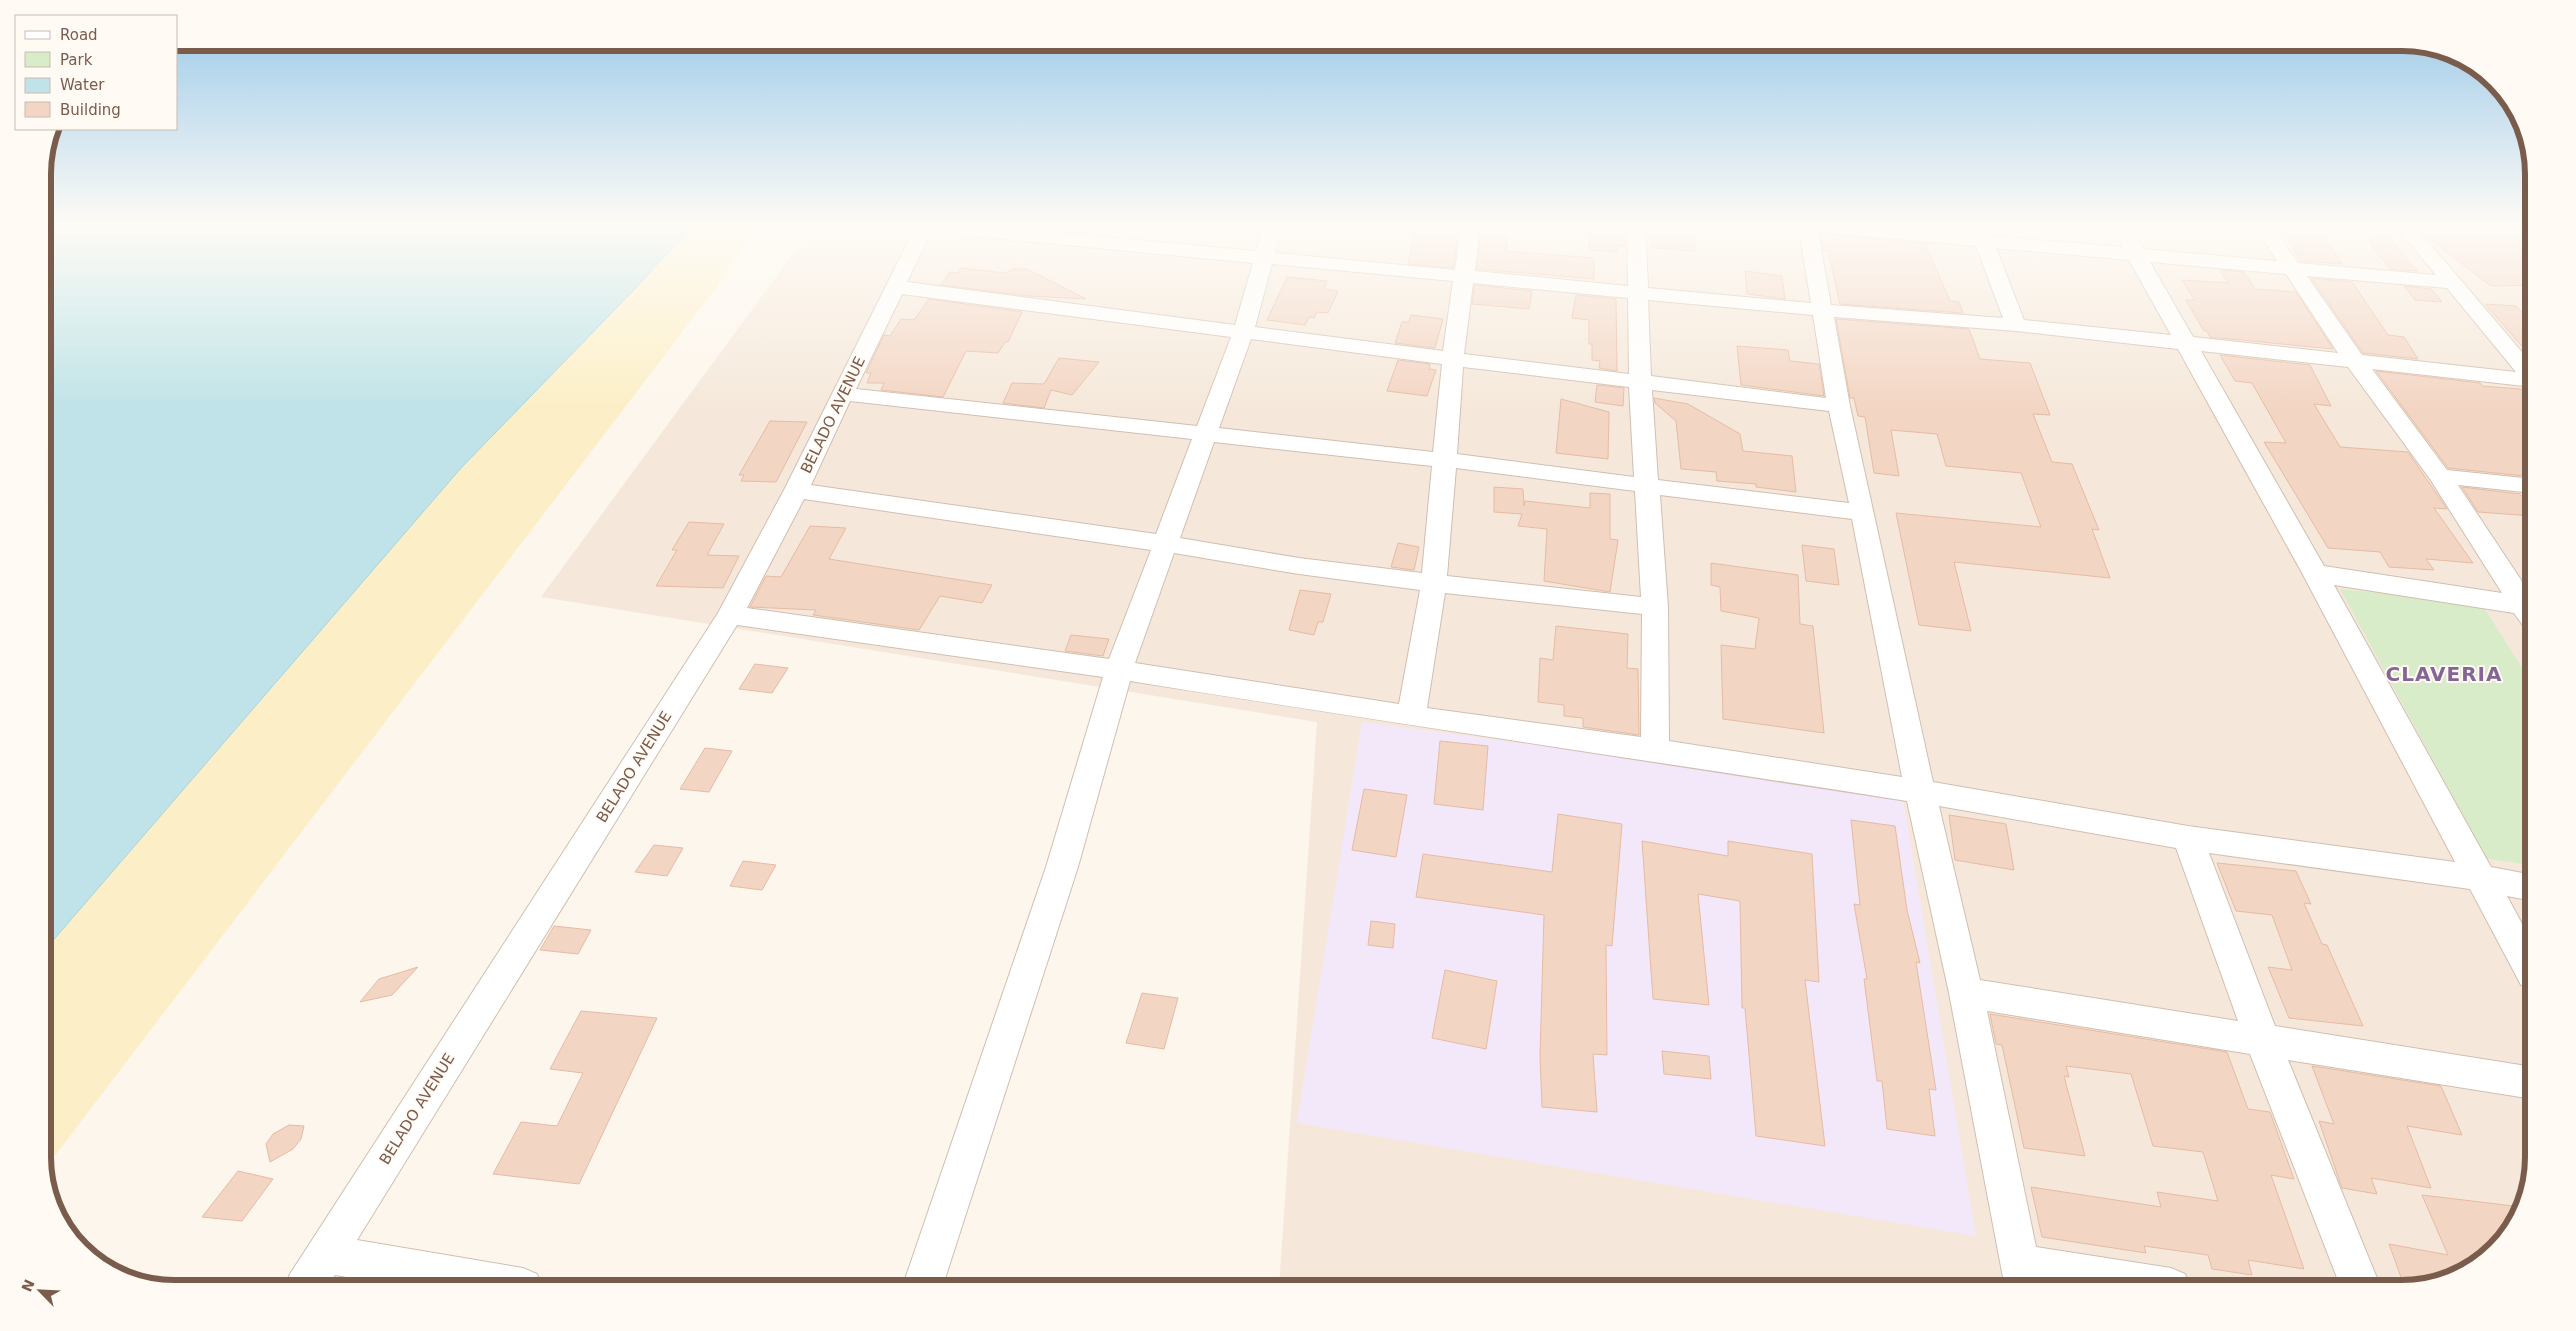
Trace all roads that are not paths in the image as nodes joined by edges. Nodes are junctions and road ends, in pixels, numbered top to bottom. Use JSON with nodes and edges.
{"nodes":[{"id":1,"x":1255,"y":286,"type":"edge"},
{"id":2,"x":1464,"y":286,"type":"edge"},
{"id":3,"x":1574,"y":286,"type":"edge"},
{"id":4,"x":1637,"y":286,"type":"edge"},
{"id":5,"x":1817,"y":286,"type":"edge"},
{"id":6,"x":2001,"y":286,"type":"edge"},
{"id":7,"x":2154,"y":286,"type":"edge"},
{"id":8,"x":2303,"y":286,"type":"edge"},
{"id":9,"x":2456,"y":286,"type":"edge"},
{"id":10,"x":896,"y":287,"type":"joint"},
{"id":11,"x":1637,"y":292,"type":"junction"},
{"id":12,"x":1822,"y":310,"type":"junction"},
{"id":13,"x":2016,"y":325,"type":"junction"},
{"id":14,"x":1242,"y":332,"type":"junction"},
{"id":15,"x":2186,"y":344,"type":"junction"},
{"id":16,"x":1453,"y":359,"type":"junction"},
{"id":17,"x":2354,"y":360,"type":"junction"},
{"id":18,"x":2524,"y":368,"type":"edge"},
{"id":19,"x":2524,"y":378,"type":"edge"},
{"id":20,"x":1640,"y":381,"type":"junction"},
{"id":21,"x":843,"y":394,"type":"junction"},
{"id":22,"x":1839,"y":406,"type":"junction"},
{"id":23,"x":1206,"y":432,"type":"junction"},
{"id":24,"x":1446,"y":460,"type":"junction"},
{"id":25,"x":2440,"y":476,"type":"junction"},
{"id":26,"x":1645,"y":485,"type":"junction"},
{"id":27,"x":2524,"y":485,"type":"edge"},
{"id":28,"x":796,"y":490,"type":"junction"},
{"id":29,"x":1863,"y":513,"type":"junction"},
{"id":30,"x":1167,"y":544,"type":"junction"},
{"id":31,"x":2315,"y":573,"type":"junction"},
{"id":32,"x":1434,"y":584,"type":"junction"},
{"id":33,"x":2524,"y":603,"type":"edge"},
{"id":34,"x":1655,"y":607,"type":"junction"},
{"id":35,"x":2524,"y":610,"type":"edge"},
{"id":36,"x":730,"y":615,"type":"junction"},
{"id":37,"x":1119,"y":670,"type":"junction"},
{"id":38,"x":1411,"y":716,"type":"junction"},
{"id":39,"x":1655,"y":750,"type":"junction"},
{"id":40,"x":1920,"y":790,"type":"junction"},
{"id":41,"x":2188,"y":838,"type":"junction"},
{"id":42,"x":2482,"y":878,"type":"junction"},
{"id":43,"x":2525,"y":886,"type":"edge"},
{"id":44,"x":2525,"y":958,"type":"edge"},
{"id":45,"x":1966,"y":993,"type":"junction"},
{"id":46,"x":2263,"y":1042,"type":"junction"},
{"id":47,"x":2525,"y":1082,"type":"edge"},
{"id":48,"x":326,"y":1254,"type":"junction"},
{"id":49,"x":2022,"y":1276,"type":"edge"},
{"id":50,"x":309,"y":1280,"type":"edge"},
{"id":51,"x":477,"y":1280,"type":"edge"},
{"id":52,"x":925,"y":1280,"type":"edge"},
{"id":53,"x":2072,"y":1280,"type":"edge"},
{"id":54,"x":2358,"y":1280,"type":"edge"}],
"edges":[{"from":1,"to":14,"type":"street"},
{"from":2,"to":16,"type":"street"},
{"from":3,"to":11,"type":"street"},
{"from":4,"to":11,"type":"street"},
{"from":5,"to":12,"type":"street"},
{"from":6,"to":13,"type":"street"},
{"from":7,"to":15,"type":"street"},
{"from":8,"to":17,"type":"street"},
{"from":9,"to":18,"type":"street"},
{"from":10,"to":14,"type":"street"},
{"from":10,"to":21,"type":"street","name":"BELADO AVENUE"},
{"from":11,"to":12,"type":"street"},
{"from":11,"to":20,"type":"street"},
{"from":12,"to":13,"type":"street"},
{"from":12,"to":22,"type":"street"},
{"from":13,"to":15,"type":"street"},
{"from":14,"to":16,"type":"street"},
{"from":14,"to":23,"type":"street"},
{"from":15,"to":17,"type":"street"},
{"from":15,"to":31,"type":"street"},
{"from":16,"to":20,"type":"street"},
{"from":16,"to":24,"type":"street"},
{"from":17,"to":19,"type":"street"},
{"from":17,"to":25,"type":"street"},
{"from":20,"to":22,"type":"street"},
{"from":20,"to":26,"type":"street"},
{"from":21,"to":23,"type":"street"},
{"from":21,"to":28,"type":"street","name":"BELADO AVENUE"},
{"from":22,"to":29,"type":"street"},
{"from":23,"to":24,"type":"street"},
{"from":23,"to":30,"type":"street"},
{"from":24,"to":26,"type":"street"},
{"from":24,"to":32,"type":"street"},
{"from":25,"to":27,"type":"street"},
{"from":25,"to":33,"type":"street"},
{"from":26,"to":29,"type":"street"},
{"from":26,"to":34,"type":"street"},
{"from":28,"to":30,"type":"street"},
{"from":28,"to":36,"type":"street","name":"BELADO AVENUE"},
{"from":29,"to":40,"type":"street"},
{"from":30,"to":32,"type":"street"},
{"from":30,"to":37,"type":"street"},
{"from":31,"to":35,"type":"street"},
{"from":31,"to":42,"type":"street"},
{"from":32,"to":34,"type":"street"},
{"from":32,"to":38,"type":"street"},
{"from":34,"to":39,"type":"street"},
{"from":36,"to":37,"type":"street"},
{"from":36,"to":48,"type":"street","name":"BELADO AVENUE"},
{"from":37,"to":38,"type":"street"},
{"from":37,"to":52,"type":"street"},
{"from":38,"to":39,"type":"street"},
{"from":39,"to":40,"type":"street"},
{"from":40,"to":41,"type":"street"},
{"from":40,"to":45,"type":"street"},
{"from":41,"to":42,"type":"street"},
{"from":41,"to":46,"type":"street"},
{"from":42,"to":43,"type":"street"},
{"from":42,"to":44,"type":"street"},
{"from":45,"to":46,"type":"street"},
{"from":45,"to":49,"type":"street"},
{"from":46,"to":47,"type":"street"},
{"from":46,"to":54,"type":"street"},
{"from":48,"to":50,"type":"street","name":"BELADO AVENUE"},
{"from":48,"to":51,"type":"street"},
{"from":49,"to":53,"type":"street"}]}
